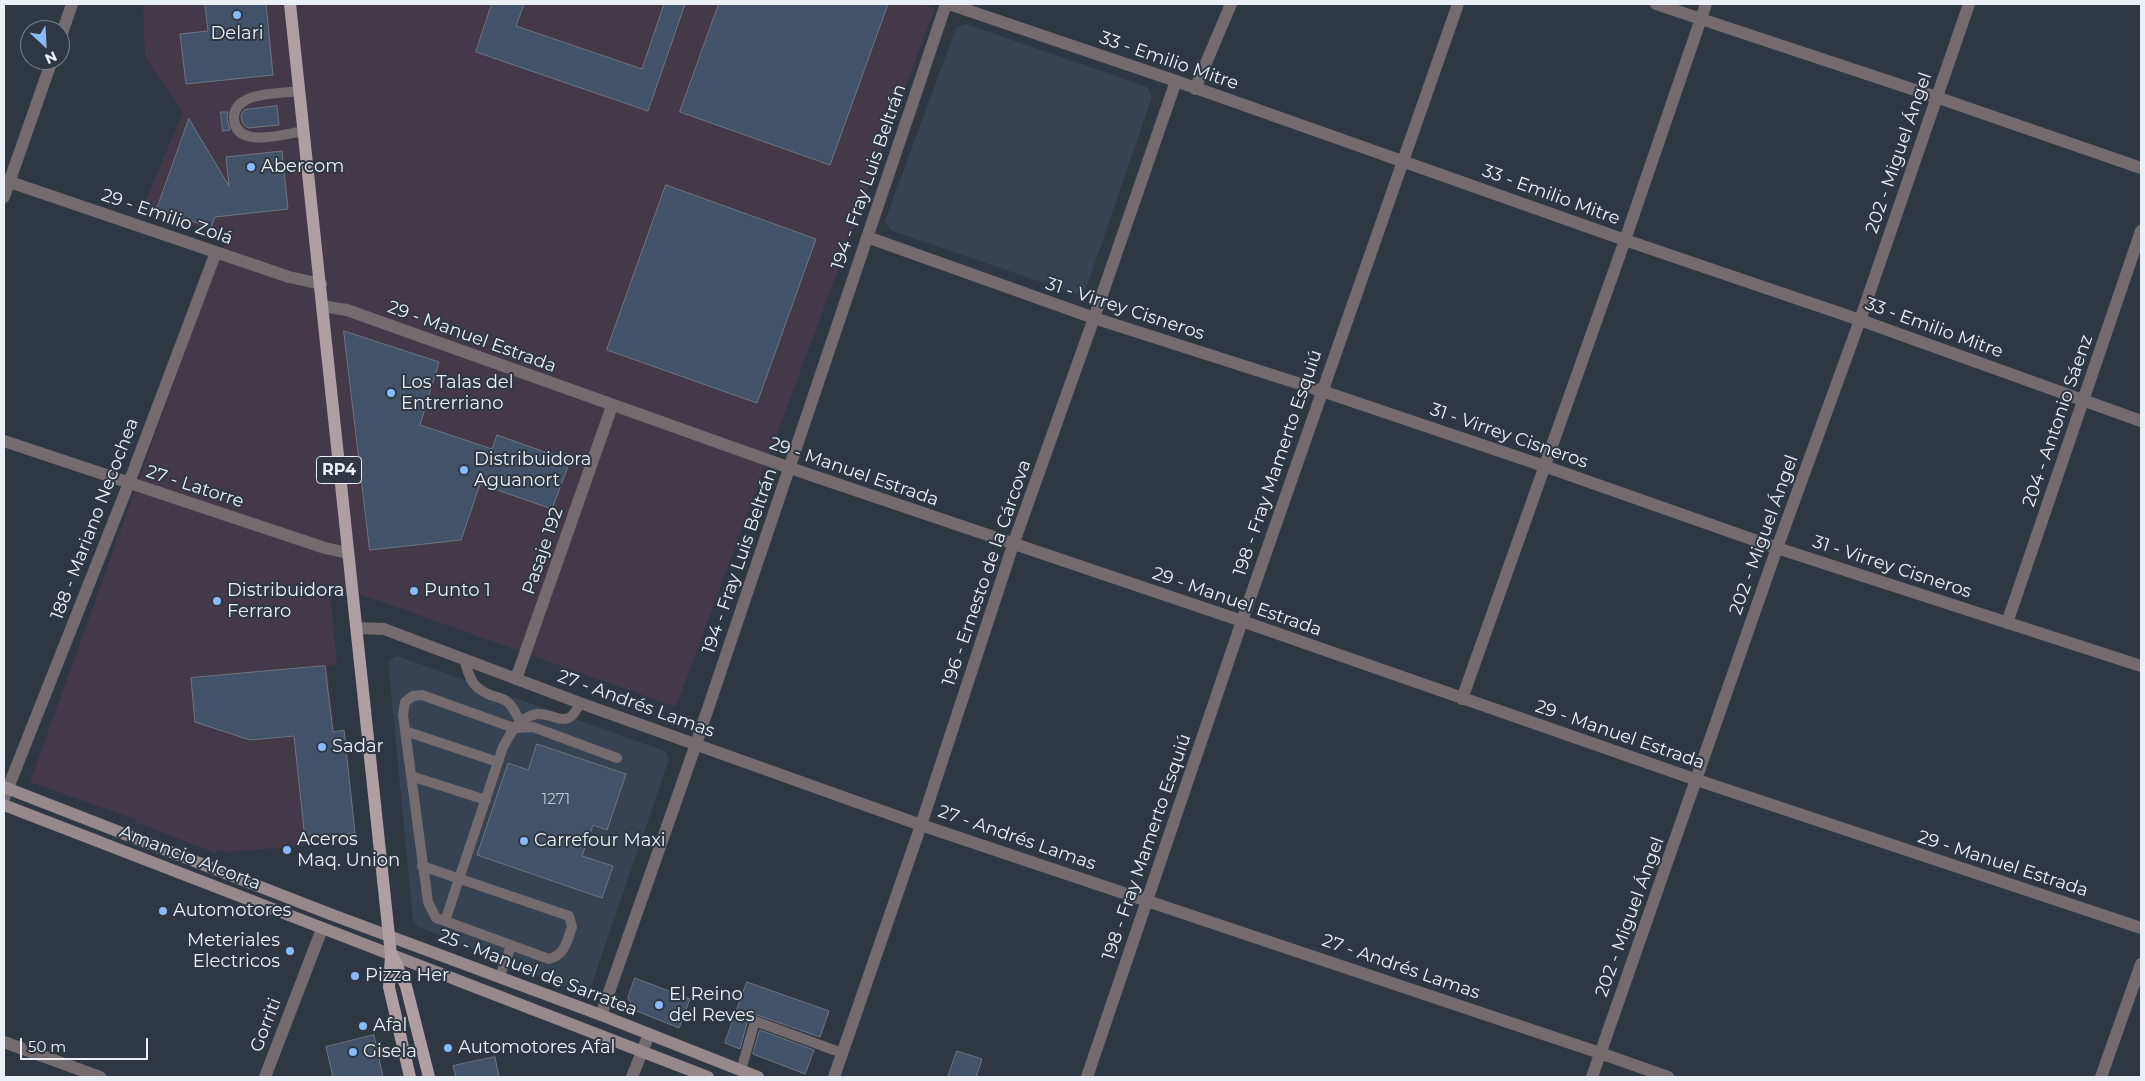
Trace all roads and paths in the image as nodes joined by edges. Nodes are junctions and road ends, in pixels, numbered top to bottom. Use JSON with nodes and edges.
{"nodes":[{"id":1,"x":72,"y":4,"type":"edge"},
{"id":2,"x":290,"y":4,"type":"edge"},
{"id":3,"x":948,"y":4,"type":"edge"},
{"id":4,"x":1231,"y":4,"type":"edge"},
{"id":5,"x":1458,"y":4,"type":"edge"},
{"id":6,"x":1656,"y":4,"type":"edge"},
{"id":7,"x":1706,"y":4,"type":"edge"},
{"id":8,"x":1969,"y":4,"type":"edge"},
{"id":9,"x":67,"y":20,"type":"edge"},
{"id":10,"x":1700,"y":20,"type":"junction"},
{"id":11,"x":48,"y":70,"type":"edge"},
{"id":12,"x":1176,"y":81,"type":"junction"},
{"id":13,"x":1195,"y":89,"type":"junction"},
{"id":14,"x":299,"y":90,"type":"junction"},
{"id":15,"x":1936,"y":97,"type":"junction"},
{"id":16,"x":304,"y":131,"type":"junction"},
{"id":17,"x":1403,"y":161,"type":"junction"},
{"id":18,"x":2141,"y":168,"type":"edge"},
{"id":19,"x":6,"y":181,"type":"edge"},
{"id":20,"x":4,"y":197,"type":"edge"},
{"id":21,"x":2141,"y":231,"type":"edge"},
{"id":22,"x":867,"y":237,"type":"junction"},
{"id":23,"x":1625,"y":240,"type":"junction"},
{"id":24,"x":216,"y":252,"type":"junction"},
{"id":25,"x":320,"y":284,"type":"junction"},
{"id":26,"x":322,"y":306,"type":"junction"},
{"id":27,"x":1094,"y":318,"type":"junction"},
{"id":28,"x":1860,"y":320,"type":"junction"},
{"id":29,"x":1322,"y":391,"type":"junction"},
{"id":30,"x":2084,"y":401,"type":"junction"},
{"id":31,"x":612,"y":406,"type":"junction"},
{"id":32,"x":2141,"y":421,"type":"edge"},
{"id":33,"x":4,"y":441,"type":"edge"},
{"id":34,"x":1544,"y":466,"type":"junction"},
{"id":35,"x":790,"y":468,"type":"junction"},
{"id":36,"x":129,"y":483,"type":"junction"},
{"id":37,"x":1013,"y":545,"type":"junction"},
{"id":38,"x":1777,"y":548,"type":"junction"},
{"id":39,"x":348,"y":553,"type":"junction"},
{"id":40,"x":1242,"y":621,"type":"junction"},
{"id":41,"x":2007,"y":623,"type":"junction"},
{"id":42,"x":358,"y":628,"type":"junction"},
{"id":43,"x":464,"y":659,"type":"junction"},
{"id":44,"x":2141,"y":666,"type":"edge"},
{"id":45,"x":516,"y":679,"type":"junction"},
{"id":46,"x":1462,"y":699,"type":"junction"},
{"id":47,"x":580,"y":703,"type":"junction"},
{"id":48,"x":517,"y":725,"type":"junction"},
{"id":49,"x":405,"y":730,"type":"junction"},
{"id":50,"x":696,"y":744,"type":"junction"},
{"id":51,"x":617,"y":758,"type":"dead end"},
{"id":52,"x":498,"y":762,"type":"junction"},
{"id":53,"x":411,"y":776,"type":"junction"},
{"id":54,"x":1697,"y":780,"type":"junction"},
{"id":55,"x":5,"y":791,"type":"edge"},
{"id":56,"x":486,"y":800,"type":"junction"},
{"id":57,"x":4,"y":805,"type":"edge"},
{"id":58,"x":921,"y":825,"type":"junction"},
{"id":59,"x":422,"y":866,"type":"junction"},
{"id":60,"x":460,"y":878,"type":"junction"},
{"id":61,"x":1148,"y":901,"type":"junction"},
{"id":62,"x":445,"y":922,"type":"junction"},
{"id":63,"x":2141,"y":928,"type":"edge"},
{"id":64,"x":322,"y":929,"type":"junction"},
{"id":65,"x":390,"y":936,"type":"junction"},
{"id":66,"x":511,"y":946,"type":"junction"},
{"id":67,"x":392,"y":954,"type":"junction"},
{"id":68,"x":2141,"y":964,"type":"edge"},
{"id":69,"x":500,"y":976,"type":"junction"},
{"id":70,"x":601,"y":1015,"type":"junction"},
{"id":71,"x":649,"y":1034,"type":"junction"},
{"id":72,"x":4,"y":1042,"type":"edge"},
{"id":73,"x":642,"y":1051,"type":"junction"},
{"id":74,"x":842,"y":1053,"type":"junction"},
{"id":75,"x":1600,"y":1053,"type":"junction"},
{"id":76,"x":741,"y":1070,"type":"junction"},
{"id":77,"x":100,"y":1077,"type":"edge"},
{"id":78,"x":265,"y":1077,"type":"edge"},
{"id":79,"x":410,"y":1077,"type":"edge"},
{"id":80,"x":429,"y":1077,"type":"edge"},
{"id":81,"x":632,"y":1077,"type":"edge"},
{"id":82,"x":708,"y":1077,"type":"edge"},
{"id":83,"x":758,"y":1077,"type":"edge"},
{"id":84,"x":834,"y":1077,"type":"edge"},
{"id":85,"x":1087,"y":1077,"type":"edge"},
{"id":86,"x":1592,"y":1077,"type":"edge"},
{"id":87,"x":1668,"y":1077,"type":"edge"},
{"id":88,"x":2102,"y":1077,"type":"edge"}],
"edges":[{"from":1,"to":9,"type":"street"},
{"from":2,"to":14,"type":"main road","number":"RP4"},
{"from":3,"to":12,"type":"street","name":"33 - Emilio Mitre"},
{"from":3,"to":22,"type":"street","name":"194 - Fray Luis Beltrán"},
{"from":4,"to":13,"type":"street"},
{"from":5,"to":17,"type":"street","name":"198 - Fray Mamerto Esquiú"},
{"from":6,"to":10,"type":"street"},
{"from":7,"to":10,"type":"street"},
{"from":8,"to":15,"type":"street","name":"202 - Miguel Ángel"},
{"from":10,"to":15,"type":"street"},
{"from":10,"to":23,"type":"street"},
{"from":11,"to":19,"type":"street"},
{"from":12,"to":13,"type":"street","name":"33 - Emilio Mitre"},
{"from":12,"to":27,"type":"street","name":"196 - Ernesto de la Cárcova"},
{"from":13,"to":17,"type":"street","name":"33 - Emilio Mitre"},
{"from":14,"to":16,"type":"main road","number":"RP4"},
{"from":14,"to":16,"type":"lane"},
{"from":15,"to":18,"type":"street"},
{"from":15,"to":28,"type":"street","name":"202 - Miguel Ángel"},
{"from":16,"to":25,"type":"main road","number":"RP4"},
{"from":17,"to":23,"type":"street","name":"33 - Emilio Mitre"},
{"from":17,"to":29,"type":"street","name":"198 - Fray Mamerto Esquiú"},
{"from":19,"to":20,"type":"street"},
{"from":19,"to":24,"type":"street","name":"29 - Emilio Zolá"},
{"from":21,"to":30,"type":"street","name":"204 - Antonio Sáenz"},
{"from":22,"to":27,"type":"street","name":"31 - Virrey Cisneros"},
{"from":22,"to":35,"type":"street","name":"194 - Fray Luis Beltrán"},
{"from":23,"to":28,"type":"street","name":"33 - Emilio Mitre"},
{"from":23,"to":34,"type":"street"},
{"from":24,"to":25,"type":"street","name":"29 - Emilio Zolá"},
{"from":24,"to":36,"type":"street","name":"188 - Mariano Necochea"},
{"from":25,"to":26,"type":"main road","number":"RP4"},
{"from":26,"to":31,"type":"street","name":"29 - Manuel Estrada"},
{"from":26,"to":39,"type":"main road","number":"RP4"},
{"from":27,"to":29,"type":"street","name":"31 - Virrey Cisneros"},
{"from":27,"to":37,"type":"street","name":"196 - Ernesto de la Cárcova"},
{"from":28,"to":30,"type":"street","name":"33 - Emilio Mitre"},
{"from":28,"to":38,"type":"street","name":"202 - Miguel Ángel"},
{"from":29,"to":34,"type":"street","name":"31 - Virrey Cisneros"},
{"from":29,"to":40,"type":"street","name":"198 - Fray Mamerto Esquiú"},
{"from":30,"to":32,"type":"street","name":"33 - Emilio Mitre"},
{"from":30,"to":41,"type":"street","name":"204 - Antonio Sáenz"},
{"from":31,"to":35,"type":"street","name":"29 - Manuel Estrada"},
{"from":31,"to":45,"type":"street","name":"Pasaje 192"},
{"from":33,"to":36,"type":"street","name":"27 - Latorre"},
{"from":34,"to":38,"type":"street","name":"31 - Virrey Cisneros"},
{"from":34,"to":46,"type":"street"},
{"from":35,"to":37,"type":"street","name":"29 - Manuel Estrada"},
{"from":35,"to":50,"type":"street","name":"194 - Fray Luis Beltrán"},
{"from":36,"to":39,"type":"street","name":"27 - Latorre"},
{"from":36,"to":55,"type":"street","name":"188 - Mariano Necochea"},
{"from":37,"to":40,"type":"street","name":"29 - Manuel Estrada"},
{"from":37,"to":58,"type":"street","name":"196 - Ernesto de la Cárcova"},
{"from":38,"to":41,"type":"street","name":"31 - Virrey Cisneros"},
{"from":38,"to":54,"type":"street","name":"202 - Miguel Ángel"},
{"from":39,"to":42,"type":"main road","number":"RP4"},
{"from":40,"to":46,"type":"street","name":"29 - Manuel Estrada"},
{"from":40,"to":61,"type":"street","name":"198 - Fray Mamerto Esquiú"},
{"from":41,"to":44,"type":"street","name":"31 - Virrey Cisneros"},
{"from":42,"to":43,"type":"street","name":"27 - Andrés Lamas"},
{"from":42,"to":65,"type":"main road","number":"RP4"},
{"from":43,"to":45,"type":"street","name":"27 - Andrés Lamas"},
{"from":43,"to":48,"type":"lane"},
{"from":45,"to":47,"type":"street","name":"27 - Andrés Lamas"},
{"from":46,"to":54,"type":"street","name":"29 - Manuel Estrada"},
{"from":47,"to":48,"type":"lane"},
{"from":47,"to":50,"type":"street","name":"27 - Andrés Lamas"},
{"from":48,"to":49,"type":"lane"},
{"from":48,"to":51,"type":"lane"},
{"from":48,"to":52,"type":"lane"},
{"from":49,"to":52,"type":"lane"},
{"from":49,"to":53,"type":"lane"},
{"from":50,"to":58,"type":"street","name":"27 - Andrés Lamas"},
{"from":50,"to":70,"type":"street","name":"194 - Fray Luis Beltrán"},
{"from":52,"to":56,"type":"lane"},
{"from":53,"to":56,"type":"lane"},
{"from":53,"to":59,"type":"lane"},
{"from":54,"to":63,"type":"street","name":"29 - Manuel Estrada"},
{"from":54,"to":75,"type":"street","name":"202 - Miguel Ángel"},
{"from":55,"to":65,"type":"main road","name":"25 - Manuel de Sarratea"},
{"from":56,"to":60,"type":"lane"},
{"from":57,"to":64,"type":"main road","name":"Amancio Alcorta"},
{"from":58,"to":61,"type":"street","name":"27 - Andrés Lamas"},
{"from":58,"to":74,"type":"street","name":"196 - Ernesto de la Cárcova"},
{"from":59,"to":60,"type":"lane"},
{"from":59,"to":62,"type":"lane"},
{"from":60,"to":62,"type":"lane"},
{"from":60,"to":66,"type":"lane"},
{"from":61,"to":75,"type":"street","name":"27 - Andrés Lamas"},
{"from":61,"to":85,"type":"street","name":"198 - Fray Mamerto Esquiú"},
{"from":62,"to":66,"type":"lane"},
{"from":64,"to":67,"type":"main road","name":"Amancio Alcorta"},
{"from":64,"to":78,"type":"street","name":"Gorriti"},
{"from":65,"to":67,"type":"main road","number":"RP4"},
{"from":65,"to":69,"type":"main road","name":"25 - Manuel de Sarratea"},
{"from":66,"to":69,"type":"lane"},
{"from":67,"to":73,"type":"main road","name":"Amancio Alcorta"},
{"from":67,"to":79,"type":"main road","number":"RP4"},
{"from":67,"to":80,"type":"main road","number":"RP4"},
{"from":68,"to":88,"type":"street"},
{"from":69,"to":70,"type":"main road","name":"25 - Manuel de Sarratea"},
{"from":70,"to":71,"type":"main road","name":"25 - Manuel de Sarratea"},
{"from":71,"to":73,"type":"street"},
{"from":71,"to":76,"type":"main road","name":"25 - Manuel de Sarratea"},
{"from":72,"to":77,"type":"street"},
{"from":73,"to":81,"type":"street"},
{"from":73,"to":82,"type":"main road","name":"Amancio Alcorta"},
{"from":74,"to":76,"type":"lane"},
{"from":74,"to":84,"type":"street","name":"196 - Ernesto de la Cárcova"},
{"from":75,"to":86,"type":"street","name":"202 - Miguel Ángel"},
{"from":75,"to":87,"type":"street","name":"27 - Andrés Lamas"},
{"from":76,"to":83,"type":"main road","name":"25 - Manuel de Sarratea"}]}
